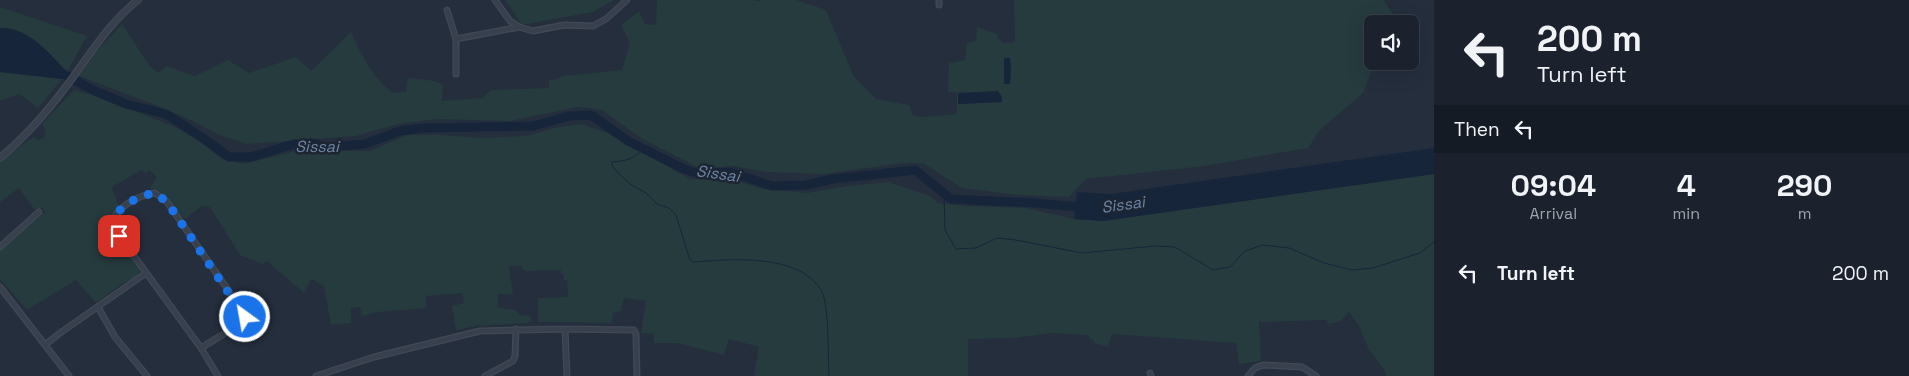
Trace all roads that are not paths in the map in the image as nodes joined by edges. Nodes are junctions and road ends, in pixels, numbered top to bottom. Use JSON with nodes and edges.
{"nodes":[{"id":1,"x":138,"y":0,"type":"edge"},
{"id":2,"x":495,"y":0,"type":"edge"},
{"id":3,"x":627,"y":0,"type":"edge"},
{"id":4,"x":447,"y":10,"type":"dead end"},
{"id":5,"x":519,"y":27,"type":"junction"},
{"id":6,"x":456,"y":39,"type":"junction"},
{"id":7,"x":456,"y":74,"type":"dead end"},
{"id":8,"x":0,"y":158,"type":"edge"},
{"id":9,"x":39,"y":212,"type":"dead end"},
{"id":10,"x":0,"y":246,"type":"edge"},
{"id":11,"x":146,"y":273,"type":"junction"},
{"id":12,"x":0,"y":287,"type":"edge"},
{"id":13,"x":98,"y":307,"type":"junction"},
{"id":14,"x":564,"y":329,"type":"junction"},
{"id":15,"x":516,"y":330,"type":"junction"},
{"id":16,"x":45,"y":345,"type":"junction"},
{"id":17,"x":200,"y":348,"type":"junction"},
{"id":18,"x":69,"y":376,"type":"edge"},
{"id":19,"x":147,"y":376,"type":"edge"},
{"id":20,"x":218,"y":376,"type":"edge"},
{"id":21,"x":316,"y":376,"type":"edge"},
{"id":22,"x":485,"y":376,"type":"edge"},
{"id":23,"x":567,"y":376,"type":"edge"},
{"id":24,"x":637,"y":376,"type":"edge"},
{"id":25,"x":1248,"y":376,"type":"edge"},
{"id":26,"x":1316,"y":376,"type":"edge"}],
"edges":[{"from":1,"to":8,"type":"street"},
{"from":2,"to":5,"type":"street"},
{"from":3,"to":5,"type":"street"},
{"from":4,"to":6,"type":"street"},
{"from":5,"to":6,"type":"street"},
{"from":6,"to":7,"type":"street"},
{"from":9,"to":10,"type":"street"},
{"from":11,"to":13,"type":"street"},
{"from":11,"to":17,"type":"street"},
{"from":11,"to":17,"type":"street"},
{"from":12,"to":16,"type":"street"},
{"from":13,"to":16,"type":"street"},
{"from":13,"to":19,"type":"street"},
{"from":14,"to":15,"type":"street"},
{"from":14,"to":23,"type":"street"},
{"from":14,"to":24,"type":"street"},
{"from":15,"to":21,"type":"street"},
{"from":15,"to":22,"type":"street"},
{"from":16,"to":18,"type":"street"},
{"from":17,"to":20,"type":"street"},
{"from":25,"to":26,"type":"street"}]}
